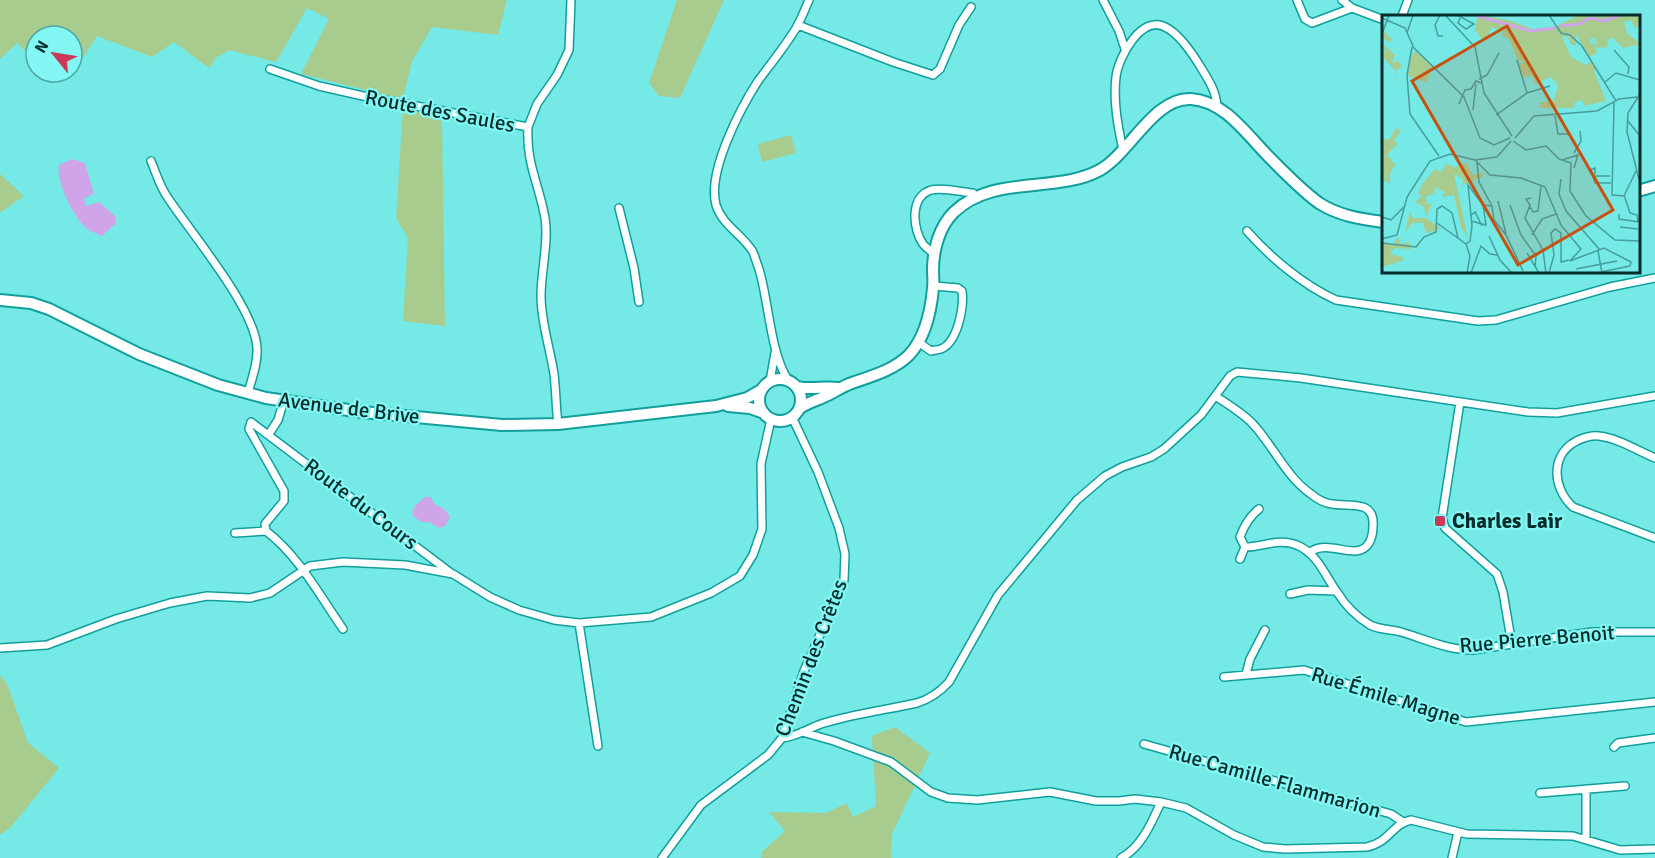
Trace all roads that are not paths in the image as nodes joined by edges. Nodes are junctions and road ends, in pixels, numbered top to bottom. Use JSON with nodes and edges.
{"nodes":[{"id":1,"x":571,"y":0,"type":"edge"},
{"id":2,"x":809,"y":0,"type":"edge"},
{"id":3,"x":1102,"y":0,"type":"edge"},
{"id":4,"x":1296,"y":0,"type":"edge"},
{"id":5,"x":1342,"y":0,"type":"edge"},
{"id":6,"x":1408,"y":0,"type":"edge"},
{"id":7,"x":971,"y":7,"type":"dead end"},
{"id":8,"x":1352,"y":8,"type":"junction"},
{"id":9,"x":1402,"y":15,"type":"edge"},
{"id":10,"x":1382,"y":20,"type":"edge"},
{"id":11,"x":798,"y":25,"type":"junction"},
{"id":12,"x":1125,"y":49,"type":"junction"},
{"id":13,"x":270,"y":69,"type":"dead end"},
{"id":14,"x":1217,"y":108,"type":"junction"},
{"id":15,"x":528,"y":127,"type":"junction"},
{"id":16,"x":1123,"y":150,"type":"junction"},
{"id":17,"x":151,"y":161,"type":"dead end"},
{"id":18,"x":1655,"y":186,"type":"edge"},
{"id":19,"x":1640,"y":190,"type":"edge"},
{"id":20,"x":978,"y":198,"type":"junction"},
{"id":21,"x":619,"y":208,"type":"dead end"},
{"id":22,"x":1382,"y":222,"type":"edge"},
{"id":23,"x":1247,"y":231,"type":"dead end"},
{"id":24,"x":933,"y":253,"type":"junction"},
{"id":25,"x":1655,"y":278,"type":"edge"},
{"id":26,"x":934,"y":286,"type":"junction"},
{"id":27,"x":0,"y":300,"type":"edge"},
{"id":28,"x":639,"y":302,"type":"dead end"},
{"id":29,"x":918,"y":342,"type":"junction"},
{"id":30,"x":776,"y":350,"type":"junction"},
{"id":31,"x":788,"y":380,"type":"junction"},
{"id":32,"x":770,"y":381,"type":"junction"},
{"id":33,"x":798,"y":387,"type":"junction"},
{"id":34,"x":838,"y":388,"type":"junction"},
{"id":35,"x":761,"y":390,"type":"junction"},
{"id":36,"x":248,"y":393,"type":"junction"},
{"id":37,"x":1215,"y":396,"type":"junction"},
{"id":38,"x":1655,"y":396,"type":"edge"},
{"id":39,"x":284,"y":400,"type":"junction"},
{"id":40,"x":1460,"y":402,"type":"junction"},
{"id":41,"x":716,"y":405,"type":"junction"},
{"id":42,"x":796,"y":413,"type":"junction"},
{"id":43,"x":767,"y":416,"type":"junction"},
{"id":44,"x":558,"y":424,"type":"junction"},
{"id":45,"x":269,"y":434,"type":"junction"},
{"id":46,"x":1655,"y":458,"type":"edge"},
{"id":47,"x":1259,"y":510,"type":"dead end"},
{"id":48,"x":266,"y":531,"type":"junction"},
{"id":49,"x":236,"y":533,"type":"dead end"},
{"id":50,"x":1655,"y":538,"type":"edge"},
{"id":51,"x":1245,"y":547,"type":"junction"},
{"id":52,"x":1309,"y":553,"type":"junction"},
{"id":53,"x":1240,"y":559,"type":"dead end"},
{"id":54,"x":302,"y":570,"type":"junction"},
{"id":55,"x":453,"y":574,"type":"junction"},
{"id":56,"x":1336,"y":591,"type":"junction"},
{"id":57,"x":1290,"y":594,"type":"dead end"},
{"id":58,"x":579,"y":623,"type":"junction"},
{"id":59,"x":343,"y":629,"type":"dead end"},
{"id":60,"x":1265,"y":630,"type":"dead end"},
{"id":61,"x":1655,"y":632,"type":"edge"},
{"id":62,"x":1512,"y":645,"type":"junction"},
{"id":63,"x":0,"y":648,"type":"edge"},
{"id":64,"x":1246,"y":674,"type":"junction"},
{"id":65,"x":1224,"y":676,"type":"dead end"},
{"id":66,"x":1655,"y":702,"type":"edge"},
{"id":67,"x":802,"y":732,"type":"junction"},
{"id":68,"x":782,"y":738,"type":"junction"},
{"id":69,"x":1655,"y":738,"type":"edge"},
{"id":70,"x":1144,"y":744,"type":"dead end"},
{"id":71,"x":598,"y":746,"type":"dead end"},
{"id":72,"x":1614,"y":747,"type":"dead end"},
{"id":73,"x":1625,"y":786,"type":"dead end"},
{"id":74,"x":1586,"y":789,"type":"junction"},
{"id":75,"x":1540,"y":793,"type":"dead end"},
{"id":76,"x":1161,"y":802,"type":"junction"},
{"id":77,"x":1403,"y":822,"type":"junction"},
{"id":78,"x":1458,"y":832,"type":"junction"},
{"id":79,"x":1586,"y":838,"type":"junction"},
{"id":80,"x":1655,"y":849,"type":"edge"},
{"id":81,"x":662,"y":858,"type":"edge"},
{"id":82,"x":1121,"y":858,"type":"edge"},
{"id":83,"x":1452,"y":858,"type":"edge"}],
"edges":[{"from":1,"to":15,"type":"street"},
{"from":2,"to":11,"type":"street"},
{"from":3,"to":12,"type":"street"},
{"from":4,"to":8,"type":"street"},
{"from":5,"to":8,"type":"street"},
{"from":6,"to":9,"type":"street"},
{"from":7,"to":11,"type":"street"},
{"from":8,"to":10,"type":"street"},
{"from":11,"to":30,"type":"street"},
{"from":12,"to":14,"type":"street"},
{"from":12,"to":16,"type":"street"},
{"from":13,"to":15,"type":"street","name":"Route des Saules"},
{"from":14,"to":16,"type":"street"},
{"from":14,"to":22,"type":"street"},
{"from":15,"to":44,"type":"street","name":"Route des Saules"},
{"from":16,"to":20,"type":"street"},
{"from":17,"to":36,"type":"street"},
{"from":18,"to":19,"type":"street"},
{"from":20,"to":24,"type":"street"},
{"from":20,"to":24,"type":"street"},
{"from":21,"to":28,"type":"street"},
{"from":23,"to":25,"type":"street"},
{"from":24,"to":26,"type":"street"},
{"from":26,"to":29,"type":"street"},
{"from":26,"to":29,"type":"street"},
{"from":27,"to":36,"type":"street","name":"Avenue de Brive"},
{"from":29,"to":34,"type":"street"},
{"from":30,"to":31,"type":"street"},
{"from":30,"to":32,"type":"street"},
{"from":31,"to":32,"type":"street"},
{"from":31,"to":33,"type":"street"},
{"from":32,"to":35,"type":"street"},
{"from":33,"to":34,"type":"street"},
{"from":33,"to":42,"type":"street"},
{"from":34,"to":42,"type":"street"},
{"from":35,"to":41,"type":"street"},
{"from":35,"to":43,"type":"street"},
{"from":36,"to":39,"type":"street","name":"Avenue de Brive"},
{"from":37,"to":40,"type":"street"},
{"from":37,"to":52,"type":"street"},
{"from":37,"to":67,"type":"street"},
{"from":38,"to":40,"type":"street"},
{"from":39,"to":44,"type":"street","name":"Avenue de Brive"},
{"from":39,"to":45,"type":"street"},
{"from":40,"to":62,"type":"street"},
{"from":41,"to":43,"type":"street"},
{"from":41,"to":44,"type":"street","name":"Avenue de Brive"},
{"from":42,"to":43,"type":"street"},
{"from":42,"to":68,"type":"street","name":"Chemin des Crêtes"},
{"from":43,"to":58,"type":"street","name":"Route du Cours"},
{"from":45,"to":48,"type":"street","name":"Route du Cours"},
{"from":45,"to":55,"type":"street","name":"Route du Cours"},
{"from":46,"to":50,"type":"street"},
{"from":47,"to":51,"type":"street"},
{"from":48,"to":49,"type":"street"},
{"from":48,"to":54,"type":"street"},
{"from":51,"to":52,"type":"street"},
{"from":51,"to":53,"type":"street"},
{"from":52,"to":56,"type":"street","name":"Rue Pierre Benoit"},
{"from":54,"to":55,"type":"street","name":"Route du Cours"},
{"from":54,"to":59,"type":"street"},
{"from":54,"to":63,"type":"street"},
{"from":55,"to":58,"type":"street","name":"Route du Cours"},
{"from":56,"to":57,"type":"street"},
{"from":56,"to":62,"type":"street","name":"Rue Pierre Benoit"},
{"from":58,"to":71,"type":"street"},
{"from":60,"to":64,"type":"street"},
{"from":61,"to":62,"type":"street","name":"Rue Pierre Benoit"},
{"from":64,"to":65,"type":"street","name":"Rue Émile Magne"},
{"from":64,"to":66,"type":"street","name":"Rue Émile Magne"},
{"from":67,"to":68,"type":"street"},
{"from":67,"to":76,"type":"street"},
{"from":68,"to":81,"type":"street","name":"Chemin des Crêtes"},
{"from":69,"to":72,"type":"street"},
{"from":70,"to":77,"type":"street","name":"Rue Camille Flammarion"},
{"from":73,"to":74,"type":"street"},
{"from":74,"to":75,"type":"street"},
{"from":74,"to":79,"type":"street"},
{"from":76,"to":77,"type":"street"},
{"from":76,"to":82,"type":"street"},
{"from":77,"to":78,"type":"street","name":"Rue Camille Flammarion"},
{"from":78,"to":79,"type":"street","name":"Rue Camille Flammarion"},
{"from":78,"to":83,"type":"street"},
{"from":79,"to":80,"type":"street","name":"Rue Camille Flammarion"}]}
